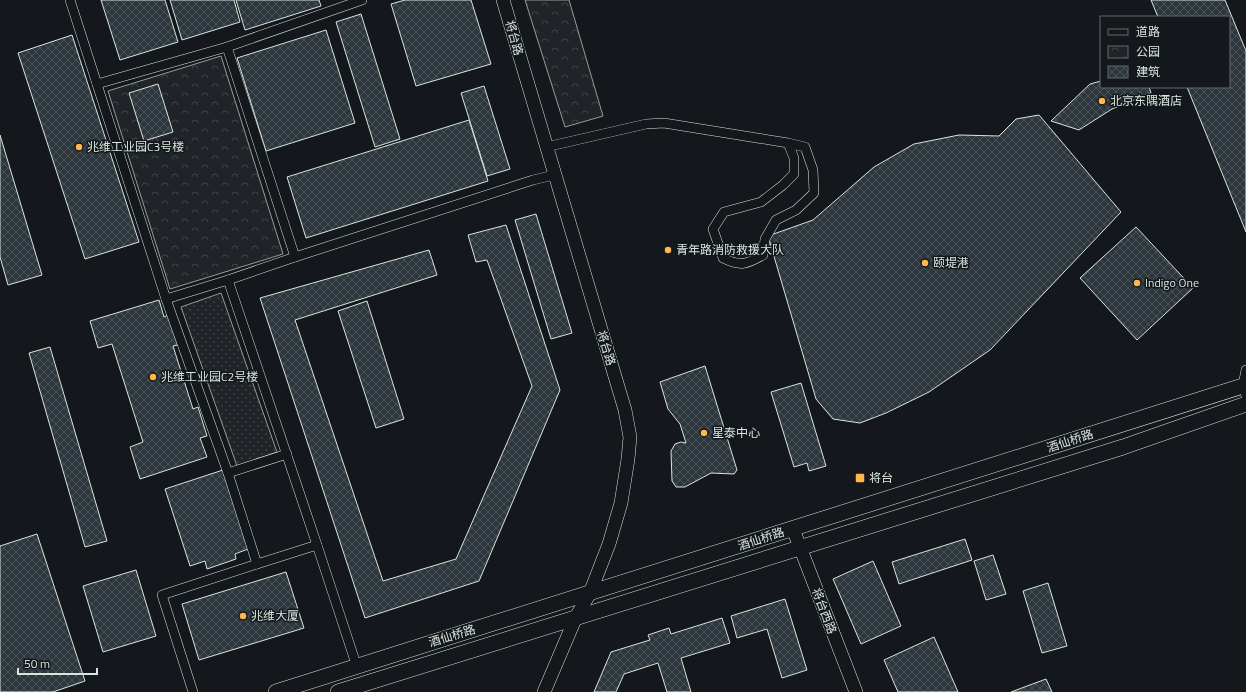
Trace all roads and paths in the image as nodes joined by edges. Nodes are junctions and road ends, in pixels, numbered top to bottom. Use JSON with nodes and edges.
{"nodes":[{"id":1,"x":70,"y":0,"type":"edge"},
{"id":2,"x":362,"y":0,"type":"edge"},
{"id":3,"x":503,"y":0,"type":"edge"},
{"id":4,"x":227,"y":47,"type":"junction"},
{"id":5,"x":97,"y":84,"type":"junction"},
{"id":6,"x":788,"y":144,"type":"junction"},
{"id":7,"x":546,"y":147,"type":"junction"},
{"id":8,"x":554,"y":175,"type":"junction"},
{"id":9,"x":295,"y":257,"type":"junction"},
{"id":10,"x":228,"y":280,"type":"junction"},
{"id":11,"x":166,"y":299,"type":"junction"},
{"id":12,"x":1246,"y":370,"type":"edge"},
{"id":13,"x":1245,"y":389,"type":"edge"},
{"id":14,"x":1246,"y":404,"type":"edge"},
{"id":15,"x":287,"y":454,"type":"junction"},
{"id":16,"x":228,"y":473,"type":"junction"},
{"id":17,"x":793,"y":529,"type":"junction"},
{"id":18,"x":317,"y":545,"type":"junction"},
{"id":19,"x":799,"y":547,"type":"junction"},
{"id":20,"x":257,"y":564,"type":"junction"},
{"id":21,"x":590,"y":593,"type":"junction"},
{"id":22,"x":576,"y":617,"type":"junction"},
{"id":23,"x":357,"y":667,"type":"junction"},
{"id":24,"x":193,"y":692,"type":"edge"},
{"id":25,"x":276,"y":692,"type":"edge"},
{"id":26,"x":338,"y":692,"type":"edge"},
{"id":27,"x":544,"y":692,"type":"edge"},
{"id":28,"x":856,"y":692,"type":"edge"}],
"edges":[{"from":1,"to":5,"type":"street"},
{"from":2,"to":4,"type":"street"},
{"from":3,"to":7,"type":"main road","name":"将台路"},
{"from":4,"to":5,"type":"street"},
{"from":4,"to":9,"type":"street"},
{"from":5,"to":11,"type":"street"},
{"from":6,"to":6,"type":"street"},
{"from":6,"to":7,"type":"street"},
{"from":7,"to":8,"type":"main road","name":"将台路"},
{"from":8,"to":9,"type":"street"},
{"from":8,"to":21,"type":"main road","name":"将台路"},
{"from":9,"to":10,"type":"street"},
{"from":10,"to":11,"type":"street"},
{"from":10,"to":15,"type":"street"},
{"from":11,"to":16,"type":"street"},
{"from":12,"to":13,"type":"street"},
{"from":13,"to":17,"type":"main road","name":"酒仙桥路"},
{"from":14,"to":19,"type":"main road","name":"酒仙桥路"},
{"from":15,"to":16,"type":"street"},
{"from":15,"to":18,"type":"street"},
{"from":16,"to":20,"type":"street"},
{"from":17,"to":19,"type":"main road","name":"将台西路"},
{"from":17,"to":21,"type":"main road","name":"酒仙桥路"},
{"from":18,"to":20,"type":"street"},
{"from":18,"to":23,"type":"street"},
{"from":19,"to":22,"type":"main road","name":"酒仙桥路"},
{"from":19,"to":28,"type":"main road","name":"将台西路"},
{"from":20,"to":24,"type":"street"},
{"from":21,"to":22,"type":"main road","name":"将台路"},
{"from":21,"to":23,"type":"main road","name":"酒仙桥路"},
{"from":22,"to":26,"type":"main road","name":"酒仙桥路"},
{"from":22,"to":27,"type":"main road","name":"将台路"},
{"from":23,"to":25,"type":"main road","name":"酒仙桥路"}]}
